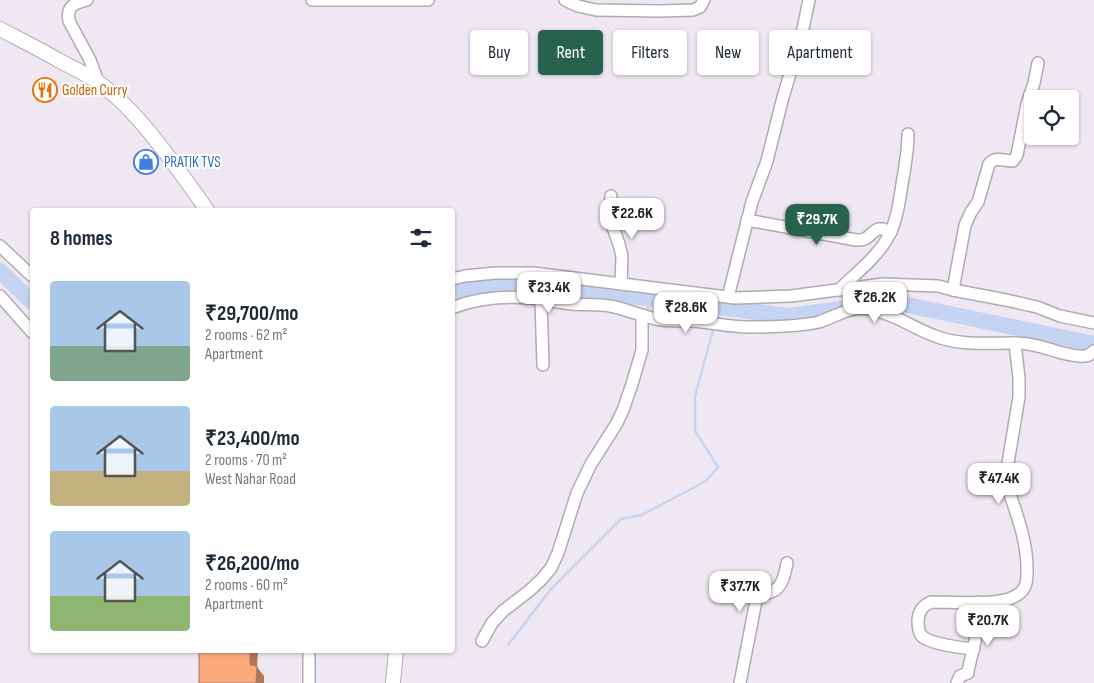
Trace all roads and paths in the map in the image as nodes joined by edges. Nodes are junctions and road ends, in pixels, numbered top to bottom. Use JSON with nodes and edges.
{"nodes":[{"id":1,"x":87,"y":0,"type":"edge"},
{"id":2,"x":312,"y":0,"type":"edge"},
{"id":3,"x":428,"y":0,"type":"edge"},
{"id":4,"x":566,"y":0,"type":"edge"},
{"id":5,"x":704,"y":0,"type":"edge"},
{"id":6,"x":809,"y":0,"type":"edge"},
{"id":7,"x":0,"y":29,"type":"edge"},
{"id":8,"x":1038,"y":63,"type":"dead end"},
{"id":9,"x":98,"y":82,"type":"junction"},
{"id":10,"x":908,"y":134,"type":"dead end"},
{"id":11,"x":611,"y":196,"type":"dead end"},
{"id":12,"x":207,"y":208,"type":"edge"},
{"id":13,"x":747,"y":220,"type":"junction"},
{"id":14,"x":891,"y":232,"type":"junction"},
{"id":15,"x":0,"y":246,"type":"edge"},
{"id":16,"x":30,"y":274,"type":"edge"},
{"id":17,"x":455,"y":278,"type":"edge"},
{"id":18,"x":621,"y":284,"type":"junction"},
{"id":19,"x":839,"y":290,"type":"junction"},
{"id":20,"x":953,"y":290,"type":"junction"},
{"id":21,"x":0,"y":296,"type":"edge"},
{"id":22,"x":728,"y":297,"type":"junction"},
{"id":23,"x":541,"y":300,"type":"junction"},
{"id":24,"x":455,"y":306,"type":"edge"},
{"id":25,"x":643,"y":316,"type":"junction"},
{"id":26,"x":1094,"y":324,"type":"edge"},
{"id":27,"x":30,"y":330,"type":"edge"},
{"id":28,"x":1015,"y":343,"type":"junction"},
{"id":29,"x":1092,"y":354,"type":"edge"},
{"id":30,"x":543,"y":365,"type":"dead end"},
{"id":31,"x":787,"y":563,"type":"dead end"},
{"id":32,"x":978,"y":602,"type":"junction"},
{"id":33,"x":482,"y":641,"type":"dead end"},
{"id":34,"x":974,"y":650,"type":"junction"},
{"id":35,"x":309,"y":653,"type":"edge"},
{"id":36,"x":396,"y":653,"type":"edge"},
{"id":37,"x":309,"y":683,"type":"edge"},
{"id":38,"x":393,"y":683,"type":"edge"},
{"id":39,"x":740,"y":683,"type":"edge"},
{"id":40,"x":957,"y":683,"type":"edge"}],
"edges":[{"from":1,"to":9,"type":"street"},
{"from":2,"to":3,"type":"street"},
{"from":4,"to":5,"type":"street"},
{"from":6,"to":13,"type":"street"},
{"from":7,"to":9,"type":"main road"},
{"from":8,"to":20,"type":"street"},
{"from":9,"to":12,"type":"main road"},
{"from":10,"to":14,"type":"street"},
{"from":11,"to":18,"type":"street"},
{"from":13,"to":14,"type":"street"},
{"from":13,"to":22,"type":"street"},
{"from":14,"to":19,"type":"street"},
{"from":15,"to":16,"type":"street"},
{"from":17,"to":18,"type":"street"},
{"from":18,"to":22,"type":"street"},
{"from":19,"to":20,"type":"street"},
{"from":19,"to":22,"type":"street"},
{"from":20,"to":26,"type":"street"},
{"from":21,"to":27,"type":"street"},
{"from":23,"to":24,"type":"street"},
{"from":23,"to":25,"type":"street"},
{"from":23,"to":30,"type":"street"},
{"from":25,"to":28,"type":"street"},
{"from":25,"to":33,"type":"street"},
{"from":28,"to":29,"type":"street"},
{"from":28,"to":32,"type":"street"},
{"from":31,"to":39,"type":"street"},
{"from":32,"to":34,"type":"street"},
{"from":32,"to":34,"type":"street"},
{"from":34,"to":40,"type":"street"},
{"from":35,"to":37,"type":"street"},
{"from":36,"to":38,"type":"main road"}]}
